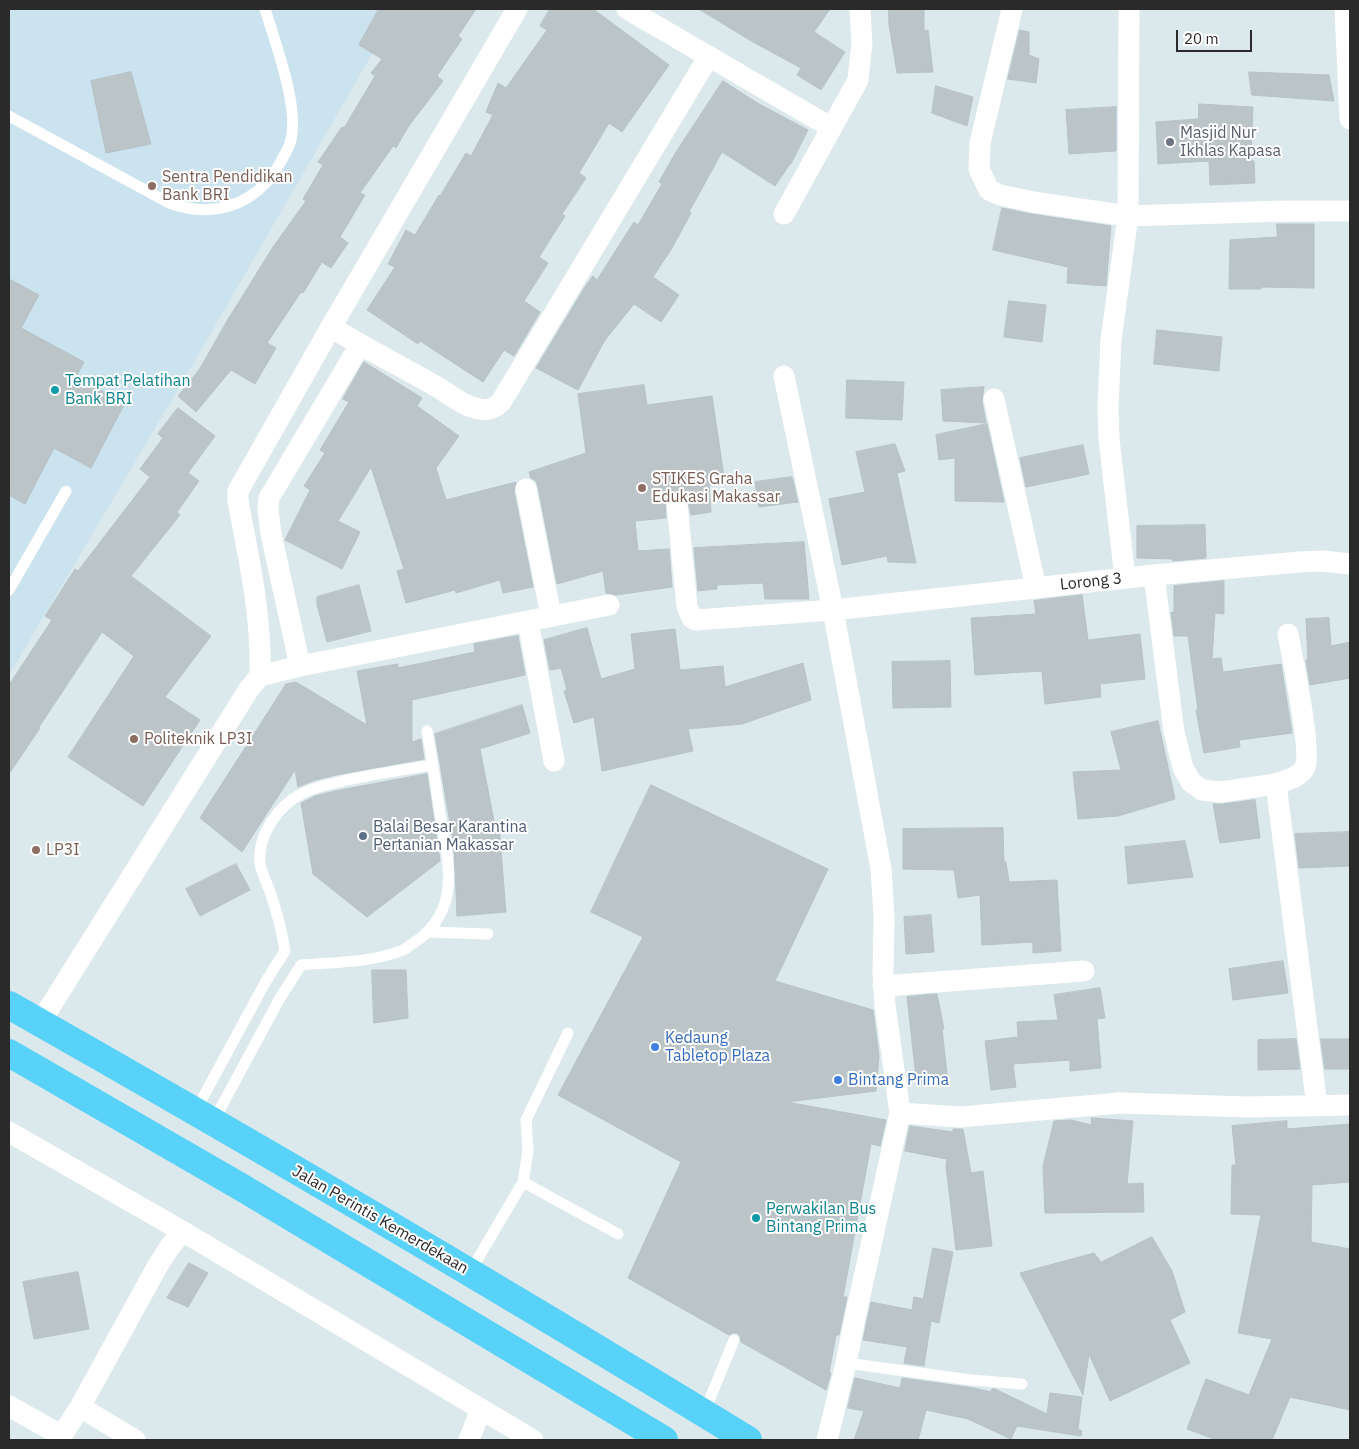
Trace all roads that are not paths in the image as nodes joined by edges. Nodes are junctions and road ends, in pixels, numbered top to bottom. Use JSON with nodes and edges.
{"nodes":[{"id":1,"x":265,"y":9,"type":"edge"},
{"id":2,"x":517,"y":9,"type":"edge"},
{"id":3,"x":627,"y":9,"type":"edge"},
{"id":4,"x":860,"y":9,"type":"edge"},
{"id":5,"x":1012,"y":9,"type":"edge"},
{"id":6,"x":1130,"y":9,"type":"edge"},
{"id":7,"x":1345,"y":9,"type":"edge"},
{"id":8,"x":709,"y":56,"type":"junction"},
{"id":9,"x":9,"y":116,"type":"edge"},
{"id":10,"x":1350,"y":119,"type":"edge"},
{"id":11,"x":832,"y":128,"type":"junction"},
{"id":12,"x":1350,"y":211,"type":"edge"},
{"id":13,"x":784,"y":214,"type":"dead end"},
{"id":14,"x":1128,"y":216,"type":"junction"},
{"id":15,"x":330,"y":327,"type":"junction"},
{"id":16,"x":360,"y":345,"type":"junction"},
{"id":17,"x":784,"y":376,"type":"dead end"},
{"id":18,"x":994,"y":399,"type":"dead end"},
{"id":19,"x":526,"y":489,"type":"dead end"},
{"id":20,"x":66,"y":491,"type":"dead end"},
{"id":21,"x":677,"y":504,"type":"dead end"},
{"id":22,"x":1350,"y":564,"type":"edge"},
{"id":23,"x":1154,"y":575,"type":"junction"},
{"id":24,"x":1125,"y":578,"type":"junction"},
{"id":25,"x":1036,"y":588,"type":"junction"},
{"id":26,"x":9,"y":590,"type":"edge"},
{"id":27,"x":609,"y":605,"type":"dead end"},
{"id":28,"x":833,"y":610,"type":"junction"},
{"id":29,"x":551,"y":616,"type":"junction"},
{"id":30,"x":528,"y":621,"type":"junction"},
{"id":31,"x":1288,"y":634,"type":"dead end"},
{"id":32,"x":300,"y":666,"type":"junction"},
{"id":33,"x":260,"y":676,"type":"junction"},
{"id":34,"x":427,"y":731,"type":"dead end"},
{"id":35,"x":554,"y":761,"type":"dead end"},
{"id":36,"x":433,"y":765,"type":"junction"},
{"id":37,"x":1276,"y":784,"type":"junction"},
{"id":38,"x":428,"y":932,"type":"junction"},
{"id":39,"x":488,"y":934,"type":"dead end"},
{"id":40,"x":285,"y":951,"type":"junction"},
{"id":41,"x":301,"y":964,"type":"junction"},
{"id":42,"x":1084,"y":971,"type":"dead end"},
{"id":43,"x":264,"y":986,"type":"junction"},
{"id":44,"x":883,"y":986,"type":"junction"},
{"id":45,"x":280,"y":998,"type":"junction"},
{"id":46,"x":9,"y":1005,"type":"edge"},
{"id":47,"x":40,"y":1023,"type":"junction"},
{"id":48,"x":568,"y":1033,"type":"dead end"},
{"id":49,"x":9,"y":1053,"type":"edge"},
{"id":50,"x":1350,"y":1105,"type":"edge"},
{"id":51,"x":1317,"y":1106,"type":"junction"},
{"id":52,"x":900,"y":1113,"type":"junction"},
{"id":53,"x":204,"y":1118,"type":"junction"},
{"id":54,"x":9,"y":1132,"type":"edge"},
{"id":55,"x":182,"y":1153,"type":"junction"},
{"id":56,"x":523,"y":1182,"type":"junction"},
{"id":57,"x":182,"y":1231,"type":"junction"},
{"id":58,"x":618,"y":1234,"type":"dead end"},
{"id":59,"x":470,"y":1272,"type":"junction"},
{"id":60,"x":734,"y":1340,"type":"dead end"},
{"id":61,"x":846,"y":1363,"type":"junction"},
{"id":62,"x":1022,"y":1384,"type":"dead end"},
{"id":63,"x":9,"y":1406,"type":"edge"},
{"id":64,"x":80,"y":1407,"type":"junction"},
{"id":65,"x":481,"y":1409,"type":"junction"},
{"id":66,"x":704,"y":1413,"type":"junction"},
{"id":67,"x":60,"y":1438,"type":"edge"},
{"id":68,"x":135,"y":1440,"type":"edge"},
{"id":69,"x":469,"y":1440,"type":"edge"},
{"id":70,"x":533,"y":1440,"type":"edge"},
{"id":71,"x":664,"y":1440,"type":"edge"},
{"id":72,"x":748,"y":1440,"type":"edge"},
{"id":73,"x":827,"y":1440,"type":"edge"}],
"edges":[{"from":1,"to":9,"type":"lane"},
{"from":2,"to":15,"type":"street"},
{"from":3,"to":8,"type":"street"},
{"from":4,"to":11,"type":"street"},
{"from":5,"to":14,"type":"street"},
{"from":6,"to":14,"type":"street"},
{"from":7,"to":10,"type":"street"},
{"from":8,"to":11,"type":"street"},
{"from":8,"to":16,"type":"street"},
{"from":11,"to":13,"type":"street"},
{"from":12,"to":14,"type":"street"},
{"from":14,"to":24,"type":"street"},
{"from":15,"to":16,"type":"street"},
{"from":15,"to":33,"type":"street"},
{"from":16,"to":32,"type":"street"},
{"from":17,"to":28,"type":"street"},
{"from":18,"to":25,"type":"street"},
{"from":19,"to":29,"type":"street"},
{"from":20,"to":26,"type":"lane"},
{"from":21,"to":28,"type":"street","name":"Lorong 3"},
{"from":22,"to":23,"type":"street","name":"Lorong 3"},
{"from":23,"to":24,"type":"street","name":"Lorong 3"},
{"from":23,"to":37,"type":"street"},
{"from":24,"to":25,"type":"street","name":"Lorong 3"},
{"from":25,"to":28,"type":"street","name":"Lorong 3"},
{"from":27,"to":29,"type":"street"},
{"from":28,"to":44,"type":"street"},
{"from":29,"to":30,"type":"street"},
{"from":30,"to":32,"type":"street"},
{"from":30,"to":35,"type":"street"},
{"from":31,"to":37,"type":"street"},
{"from":32,"to":33,"type":"street"},
{"from":33,"to":47,"type":"street"},
{"from":34,"to":36,"type":"lane"},
{"from":36,"to":38,"type":"lane"},
{"from":36,"to":40,"type":"lane"},
{"from":37,"to":51,"type":"street"},
{"from":38,"to":39,"type":"lane"},
{"from":38,"to":41,"type":"lane"},
{"from":40,"to":41,"type":"lane"},
{"from":40,"to":43,"type":"lane"},
{"from":41,"to":45,"type":"lane"},
{"from":42,"to":44,"type":"street"},
{"from":43,"to":45,"type":"lane"},
{"from":43,"to":53,"type":"lane"},
{"from":44,"to":52,"type":"street"},
{"from":45,"to":53,"type":"lane"},
{"from":46,"to":47,"type":"highway","name":"Jalan Perintis Kemerdekaan"},
{"from":47,"to":53,"type":"highway","name":"Jalan Perintis Kemerdekaan"},
{"from":48,"to":56,"type":"lane"},
{"from":49,"to":55,"type":"highway"},
{"from":50,"to":51,"type":"street"},
{"from":51,"to":52,"type":"street"},
{"from":52,"to":61,"type":"street"},
{"from":53,"to":55,"type":"highway"},
{"from":53,"to":59,"type":"highway","name":"Jalan Perintis Kemerdekaan"},
{"from":54,"to":57,"type":"street"},
{"from":55,"to":71,"type":"highway"},
{"from":56,"to":58,"type":"lane"},
{"from":56,"to":59,"type":"lane"},
{"from":57,"to":64,"type":"street"},
{"from":57,"to":65,"type":"street"},
{"from":59,"to":66,"type":"highway","name":"Jalan Perintis Kemerdekaan"},
{"from":60,"to":66,"type":"lane"},
{"from":61,"to":62,"type":"lane"},
{"from":61,"to":73,"type":"street"},
{"from":63,"to":67,"type":"street"},
{"from":64,"to":67,"type":"street"},
{"from":64,"to":68,"type":"street"},
{"from":65,"to":69,"type":"street"},
{"from":65,"to":70,"type":"street"},
{"from":66,"to":72,"type":"highway","name":"Jalan Perintis Kemerdekaan"}]}
